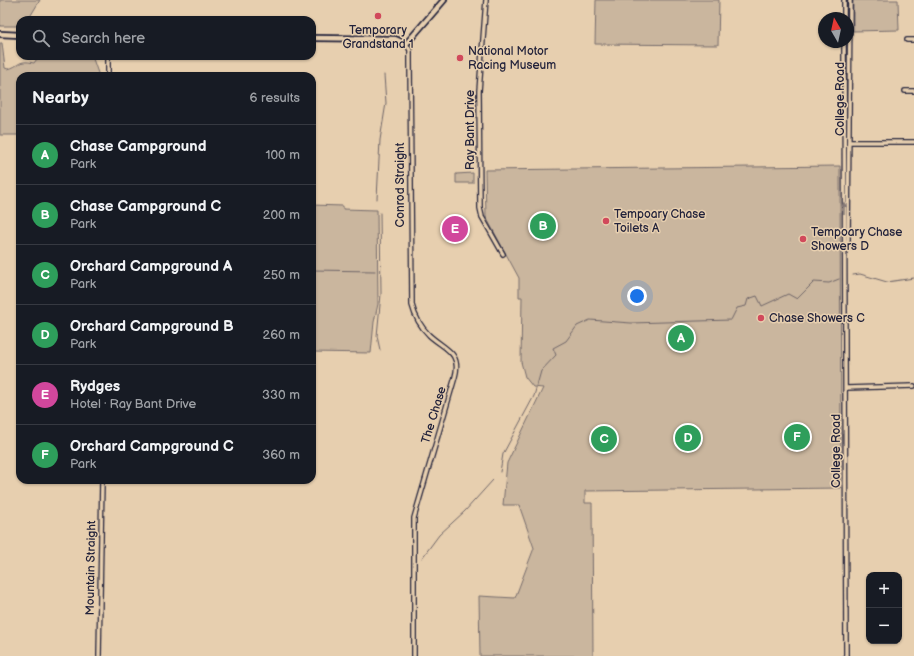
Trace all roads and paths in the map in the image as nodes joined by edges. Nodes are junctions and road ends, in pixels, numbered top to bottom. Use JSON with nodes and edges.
{"nodes":[{"id":1,"x":444,"y":0,"type":"edge"},
{"id":2,"x":486,"y":0,"type":"edge"},
{"id":3,"x":844,"y":0,"type":"edge"},
{"id":4,"x":850,"y":0,"type":"edge"},
{"id":5,"x":844,"y":12,"type":"edge"},
{"id":6,"x":0,"y":34,"type":"edge"},
{"id":7,"x":16,"y":35,"type":"edge"},
{"id":8,"x":316,"y":38,"type":"edge"},
{"id":9,"x":907,"y":40,"type":"dead end"},
{"id":10,"x":914,"y":40,"type":"edge"},
{"id":11,"x":406,"y":44,"type":"junction"},
{"id":12,"x":844,"y":48,"type":"edge"},
{"id":13,"x":108,"y":60,"type":"edge"},
{"id":14,"x":108,"y":72,"type":"edge"},
{"id":15,"x":905,"y":91,"type":"dead end"},
{"id":16,"x":914,"y":91,"type":"edge"},
{"id":17,"x":844,"y":142,"type":"junction"},
{"id":18,"x":850,"y":142,"type":"junction"},
{"id":19,"x":914,"y":142,"type":"edge"},
{"id":20,"x":844,"y":173,"type":"junction"},
{"id":21,"x":849,"y":173,"type":"junction"},
{"id":22,"x":846,"y":247,"type":"junction"},
{"id":23,"x":503,"y":254,"type":"dead end"},
{"id":24,"x":412,"y":303,"type":"joint"},
{"id":25,"x":914,"y":386,"type":"edge"},
{"id":26,"x":846,"y":388,"type":"junction"},
{"id":27,"x":102,"y":484,"type":"edge"},
{"id":28,"x":99,"y":656,"type":"edge"},
{"id":29,"x":414,"y":656,"type":"edge"},
{"id":30,"x":846,"y":656,"type":"edge"}],
"edges":[{"from":1,"to":11,"type":"street"},
{"from":2,"to":23,"type":"street","name":"Ray Bant Drive"},
{"from":3,"to":5,"type":"street"},
{"from":4,"to":18,"type":"street","name":"College Road"},
{"from":6,"to":7,"type":"street"},
{"from":8,"to":11,"type":"street"},
{"from":9,"to":10,"type":"street"},
{"from":11,"to":24,"type":"street","name":"Conrod Straight"},
{"from":12,"to":17,"type":"street","name":"College Road"},
{"from":13,"to":14,"type":"street"},
{"from":15,"to":16,"type":"street"},
{"from":17,"to":18,"type":"street"},
{"from":17,"to":20,"type":"street","name":"College Road"},
{"from":18,"to":19,"type":"street"},
{"from":18,"to":21,"type":"street","name":"College Road"},
{"from":20,"to":21,"type":"street"},
{"from":22,"to":20,"type":"street","name":"College Road","one_way":true},
{"from":21,"to":22,"type":"street","name":"College Road"},
{"from":22,"to":26,"type":"street","name":"College Road"},
{"from":24,"to":29,"type":"street","name":"The Chase"},
{"from":25,"to":26,"type":"street"},
{"from":26,"to":30,"type":"street","name":"College Road"},
{"from":27,"to":28,"type":"street","name":"Mountain Straight"}]}
